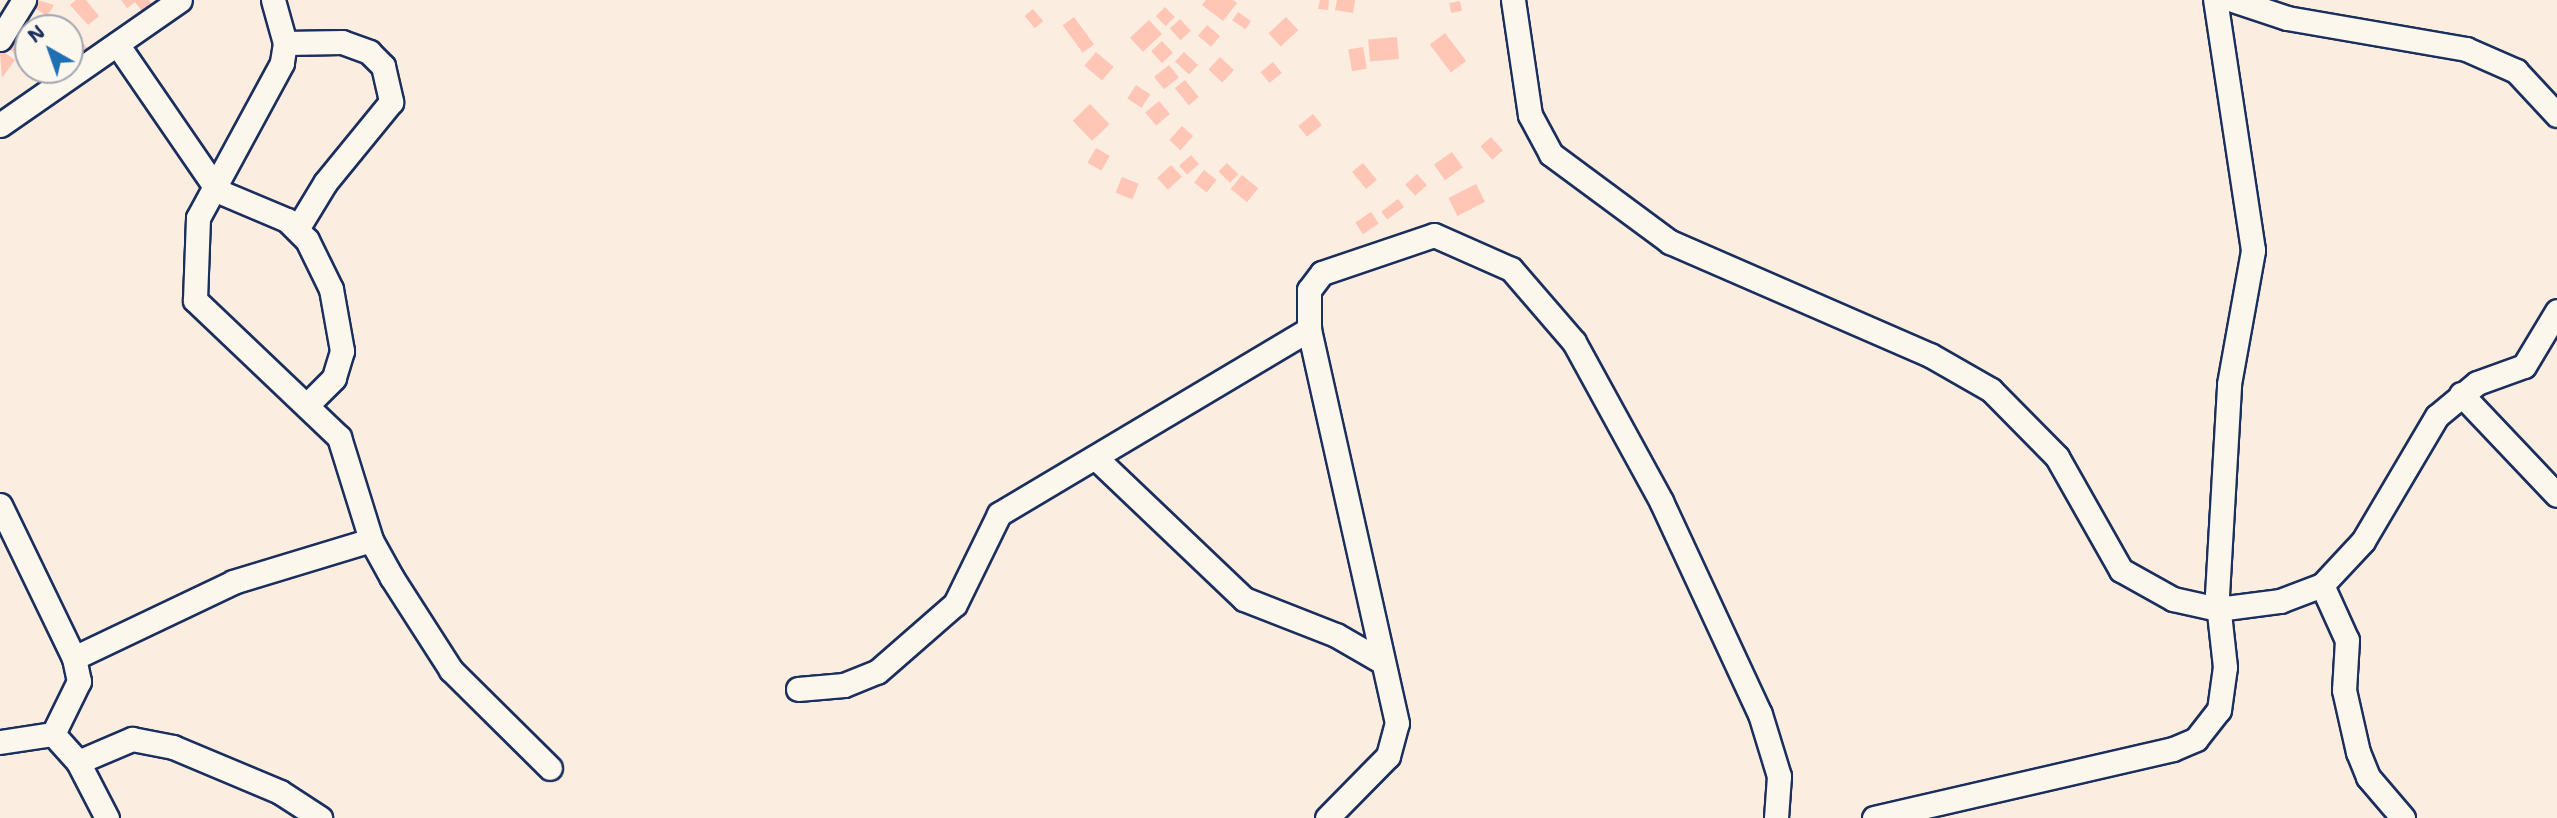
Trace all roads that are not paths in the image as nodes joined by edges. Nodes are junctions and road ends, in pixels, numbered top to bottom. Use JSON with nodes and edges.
{"nodes":[{"id":1,"x":24,"y":0,"type":"edge"},
{"id":2,"x":180,"y":0,"type":"edge"},
{"id":3,"x":273,"y":0,"type":"edge"},
{"id":4,"x":1513,"y":0,"type":"edge"},
{"id":5,"x":2215,"y":0,"type":"edge"},
{"id":6,"x":2233,"y":0,"type":"edge"},
{"id":7,"x":0,"y":39,"type":"edge"},
{"id":8,"x":285,"y":43,"type":"junction"},
{"id":9,"x":117,"y":44,"type":"junction"},
{"id":10,"x":2557,"y":115,"type":"edge"},
{"id":11,"x":0,"y":125,"type":"edge"},
{"id":12,"x":213,"y":185,"type":"junction"},
{"id":13,"x":297,"y":229,"type":"junction"},
{"id":14,"x":2557,"y":311,"type":"edge"},
{"id":15,"x":1309,"y":329,"type":"junction"},
{"id":16,"x":2461,"y":394,"type":"junction"},
{"id":17,"x":308,"y":404,"type":"junction"},
{"id":18,"x":1096,"y":458,"type":"junction"},
{"id":19,"x":2557,"y":495,"type":"edge"},
{"id":20,"x":0,"y":505,"type":"edge"},
{"id":21,"x":371,"y":540,"type":"junction"},
{"id":22,"x":2322,"y":585,"type":"junction"},
{"id":23,"x":2218,"y":609,"type":"junction"},
{"id":24,"x":74,"y":658,"type":"junction"},
{"id":25,"x":1381,"y":661,"type":"junction"},
{"id":26,"x":798,"y":689,"type":"dead end"},
{"id":27,"x":53,"y":734,"type":"junction"},
{"id":28,"x":0,"y":742,"type":"edge"},
{"id":29,"x":78,"y":762,"type":"junction"},
{"id":30,"x":550,"y":768,"type":"dead end"},
{"id":31,"x":107,"y":818,"type":"edge"},
{"id":32,"x":320,"y":818,"type":"edge"},
{"id":33,"x":1327,"y":818,"type":"edge"},
{"id":34,"x":1776,"y":818,"type":"edge"},
{"id":35,"x":1874,"y":818,"type":"edge"},
{"id":36,"x":2403,"y":818,"type":"edge"}],
"edges":[{"from":1,"to":7,"type":"street"},
{"from":2,"to":9,"type":"street"},
{"from":3,"to":8,"type":"street"},
{"from":4,"to":23,"type":"street"},
{"from":5,"to":23,"type":"street"},
{"from":6,"to":10,"type":"street"},
{"from":8,"to":12,"type":"street"},
{"from":8,"to":13,"type":"street"},
{"from":9,"to":11,"type":"street"},
{"from":9,"to":12,"type":"street"},
{"from":12,"to":13,"type":"street"},
{"from":12,"to":17,"type":"street"},
{"from":13,"to":17,"type":"street"},
{"from":14,"to":16,"type":"street"},
{"from":15,"to":18,"type":"street"},
{"from":15,"to":25,"type":"street"},
{"from":15,"to":34,"type":"street"},
{"from":16,"to":19,"type":"street"},
{"from":16,"to":22,"type":"street"},
{"from":17,"to":21,"type":"street"},
{"from":18,"to":25,"type":"street"},
{"from":18,"to":26,"type":"street"},
{"from":20,"to":24,"type":"street"},
{"from":21,"to":24,"type":"street"},
{"from":21,"to":30,"type":"street"},
{"from":22,"to":23,"type":"street"},
{"from":22,"to":36,"type":"street"},
{"from":23,"to":35,"type":"street"},
{"from":24,"to":27,"type":"street"},
{"from":25,"to":33,"type":"street"},
{"from":27,"to":28,"type":"street"},
{"from":27,"to":29,"type":"street"},
{"from":29,"to":31,"type":"street"},
{"from":29,"to":32,"type":"street"}]}
